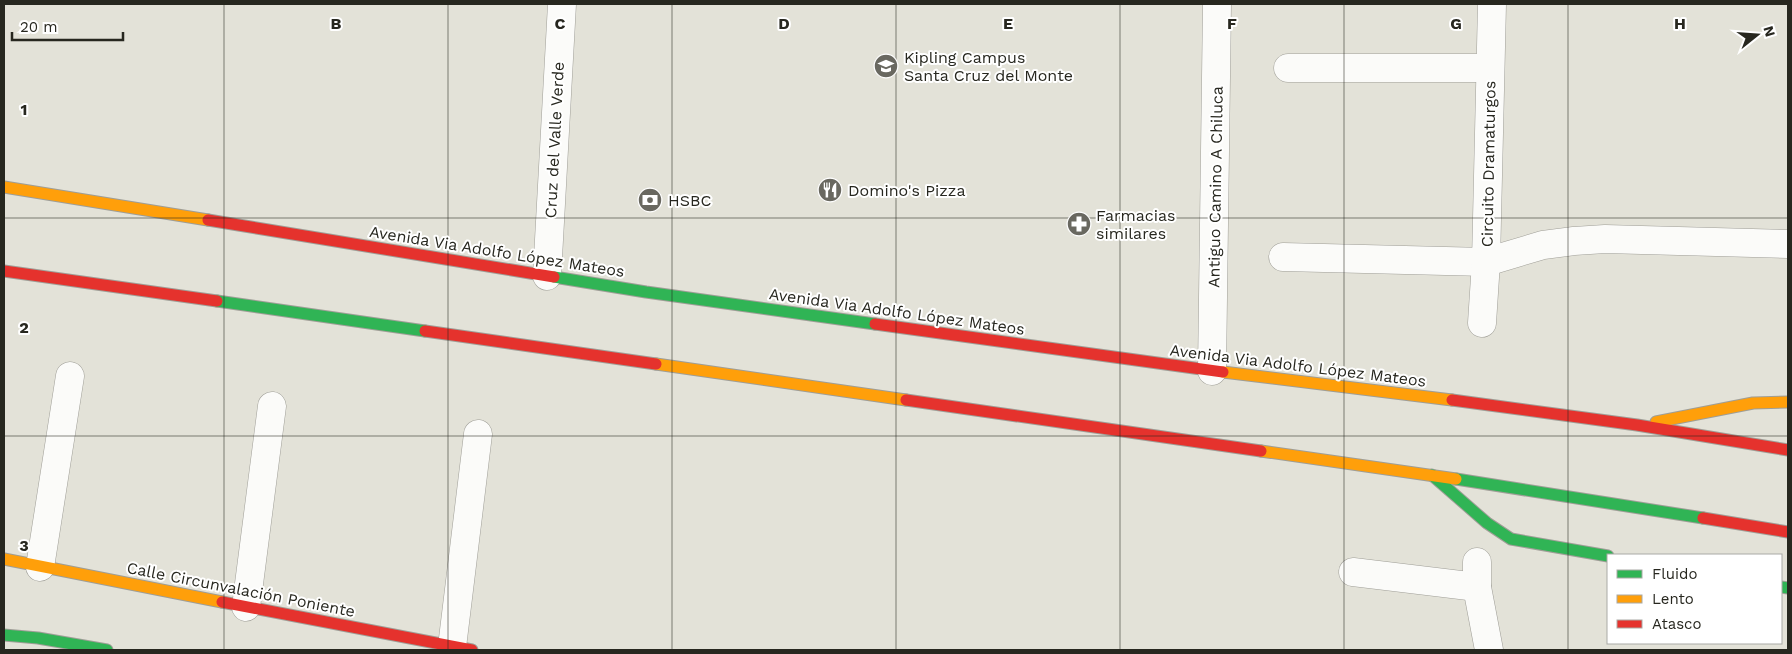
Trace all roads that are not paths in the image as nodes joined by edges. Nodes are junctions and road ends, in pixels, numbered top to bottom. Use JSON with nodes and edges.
{"nodes":[{"id":1,"x":562,"y":4,"type":"edge"},
{"id":2,"x":1217,"y":4,"type":"edge"},
{"id":3,"x":1492,"y":4,"type":"edge"},
{"id":4,"x":1288,"y":68,"type":"dead end"},
{"id":5,"x":1489,"y":68,"type":"junction"},
{"id":6,"x":4,"y":186,"type":"edge"},
{"id":7,"x":1788,"y":244,"type":"edge"},
{"id":8,"x":1283,"y":257,"type":"dead end"},
{"id":9,"x":1486,"y":262,"type":"junction"},
{"id":10,"x":4,"y":271,"type":"edge"},
{"id":11,"x":547,"y":276,"type":"junction"},
{"id":12,"x":1482,"y":323,"type":"dead end"},
{"id":13,"x":1212,"y":371,"type":"junction"},
{"id":14,"x":70,"y":376,"type":"dead end"},
{"id":15,"x":1788,"y":402,"type":"edge"},
{"id":16,"x":272,"y":406,"type":"dead end"},
{"id":17,"x":1637,"y":425,"type":"junction"},
{"id":18,"x":478,"y":434,"type":"dead end"},
{"id":19,"x":1788,"y":450,"type":"edge"},
{"id":20,"x":1432,"y":475,"type":"junction"},
{"id":21,"x":1788,"y":532,"type":"edge"},
{"id":22,"x":1607,"y":556,"type":"edge"},
{"id":23,"x":4,"y":559,"type":"edge"},
{"id":24,"x":40,"y":567,"type":"junction"},
{"id":25,"x":1353,"y":572,"type":"dead end"},
{"id":26,"x":246,"y":607,"type":"junction"},
{"id":27,"x":4,"y":635,"type":"edge"},
{"id":28,"x":462,"y":649,"type":"edge"},
{"id":29,"x":107,"y":650,"type":"edge"},
{"id":30,"x":1488,"y":650,"type":"edge"}],
"edges":[{"from":1,"to":11,"type":"street","name":"Cruz del Valle Verde"},
{"from":2,"to":13,"type":"street","name":"Antiguo Camino A Chiluca"},
{"from":3,"to":5,"type":"street","name":"Circuito Dramaturgos"},
{"from":4,"to":5,"type":"street"},
{"from":5,"to":9,"type":"street","name":"Circuito Dramaturgos"},
{"from":6,"to":11,"type":"main road","name":"Avenida Via Adolfo López Mateos"},
{"from":7,"to":9,"type":"street"},
{"from":8,"to":9,"type":"street"},
{"from":9,"to":12,"type":"street","name":"Circuito Dramaturgos"},
{"from":10,"to":20,"type":"main road"},
{"from":11,"to":13,"type":"main road","name":"Avenida Via Adolfo López Mateos"},
{"from":13,"to":17,"type":"main road","name":"Avenida Via Adolfo López Mateos"},
{"from":14,"to":24,"type":"street"},
{"from":15,"to":17,"type":"main road"},
{"from":16,"to":26,"type":"street"},
{"from":17,"to":19,"type":"main road","name":"Avenida Via Adolfo López Mateos"},
{"from":18,"to":28,"type":"street"},
{"from":20,"to":21,"type":"main road"},
{"from":20,"to":22,"type":"main road"},
{"from":23,"to":24,"type":"main road","name":"Calle Circunvalación Poniente"},
{"from":24,"to":26,"type":"main road","name":"Calle Circunvalación Poniente"},
{"from":25,"to":30,"type":"street"},
{"from":26,"to":28,"type":"main road","name":"Calle Circunvalación Poniente"},
{"from":27,"to":29,"type":"main road"}]}
